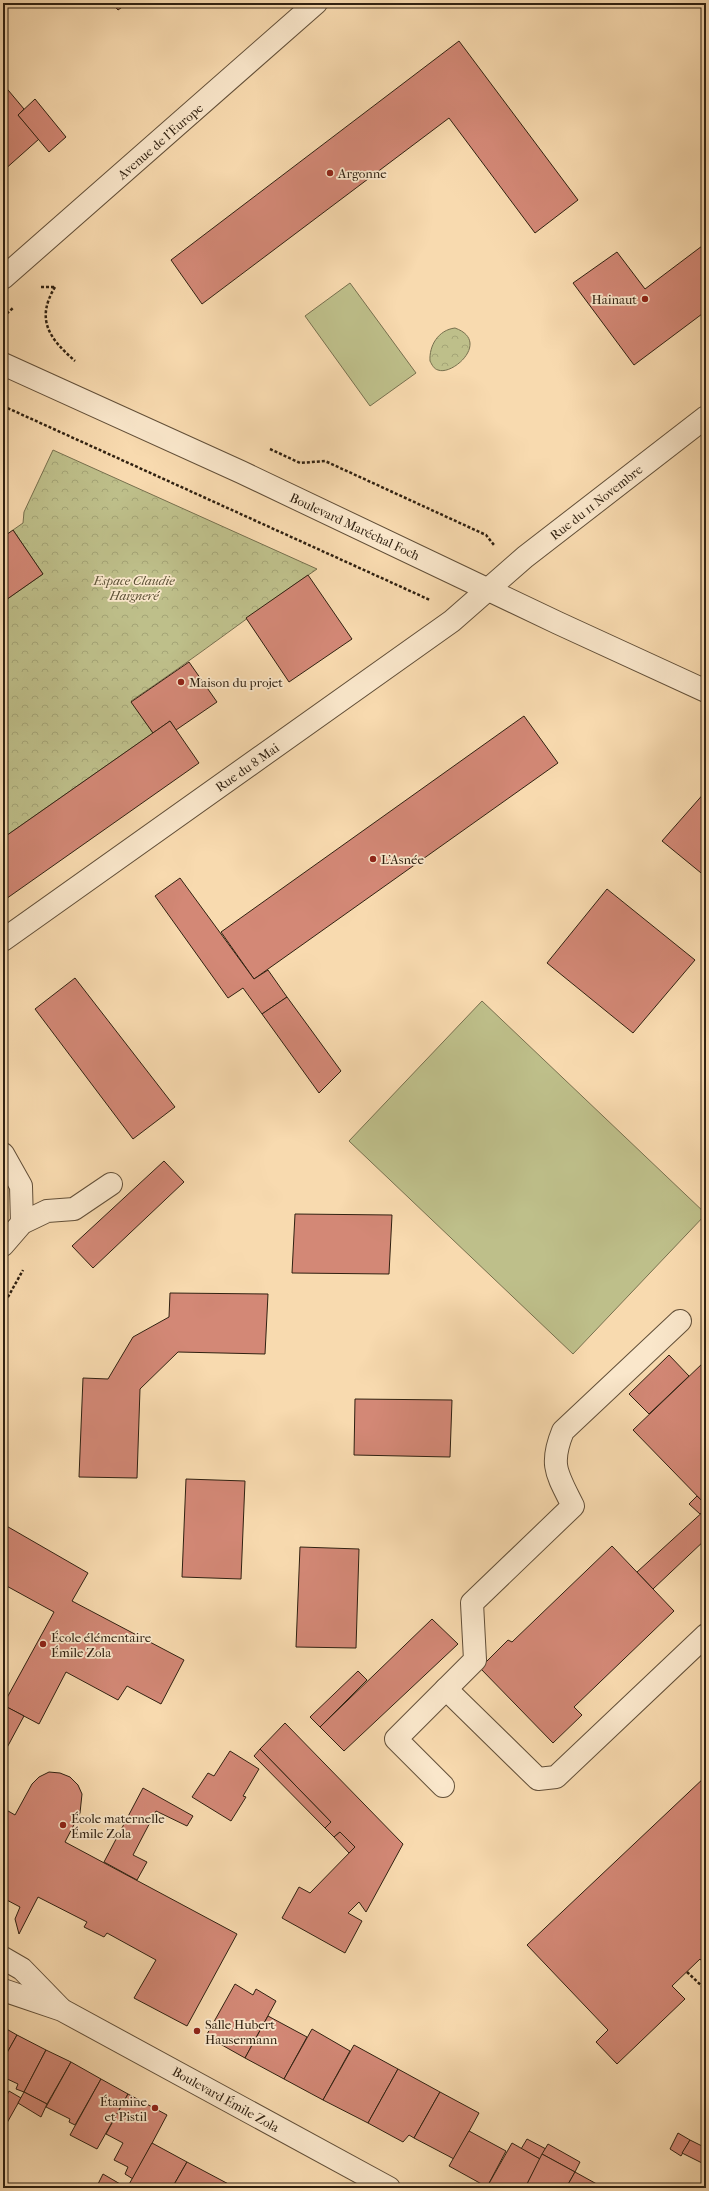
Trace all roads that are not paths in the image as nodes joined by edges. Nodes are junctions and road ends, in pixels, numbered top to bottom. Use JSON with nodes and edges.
{"nodes":[{"id":1,"x":316,"y":3,"type":"edge"},
{"id":2,"x":3,"y":278,"type":"edge"},
{"id":3,"x":3,"y":364,"type":"edge"},
{"id":4,"x":706,"y":417,"type":"edge"},
{"id":5,"x":489,"y":590,"type":"junction"},
{"id":6,"x":706,"y":691,"type":"edge"},
{"id":7,"x":3,"y":940,"type":"edge"},
{"id":8,"x":3,"y":1154,"type":"edge"},
{"id":9,"x":111,"y":1184,"type":"dead end"},
{"id":10,"x":22,"y":1223,"type":"junction"},
{"id":11,"x":3,"y":1245,"type":"edge"},
{"id":12,"x":680,"y":1321,"type":"dead end"},
{"id":13,"x":706,"y":1635,"type":"edge"},
{"id":14,"x":446,"y":1688,"type":"junction"},
{"id":15,"x":443,"y":1786,"type":"dead end"},
{"id":16,"x":3,"y":1958,"type":"edge"},
{"id":17,"x":3,"y":1990,"type":"edge"},
{"id":18,"x":62,"y":2010,"type":"junction"},
{"id":19,"x":389,"y":2188,"type":"edge"}],
"edges":[{"from":1,"to":2,"type":"street","name":"Avenue de l'Europe"},
{"from":3,"to":5,"type":"street","name":"Boulevard Maréchal Foch"},
{"from":4,"to":5,"type":"street","name":"Rue du 11 Novembre"},
{"from":5,"to":6,"type":"street","name":"Boulevard Maréchal Foch"},
{"from":5,"to":7,"type":"street","name":"Rue du 8 Mai"},
{"from":8,"to":10,"type":"street"},
{"from":9,"to":10,"type":"street"},
{"from":10,"to":11,"type":"street"},
{"from":12,"to":14,"type":"street"},
{"from":13,"to":14,"type":"street"},
{"from":14,"to":15,"type":"street"},
{"from":16,"to":18,"type":"street","name":"Boulevard Émile Zola"},
{"from":17,"to":18,"type":"street","name":"Boulevard Émile Zola"},
{"from":18,"to":19,"type":"street","name":"Boulevard Émile Zola"}]}
